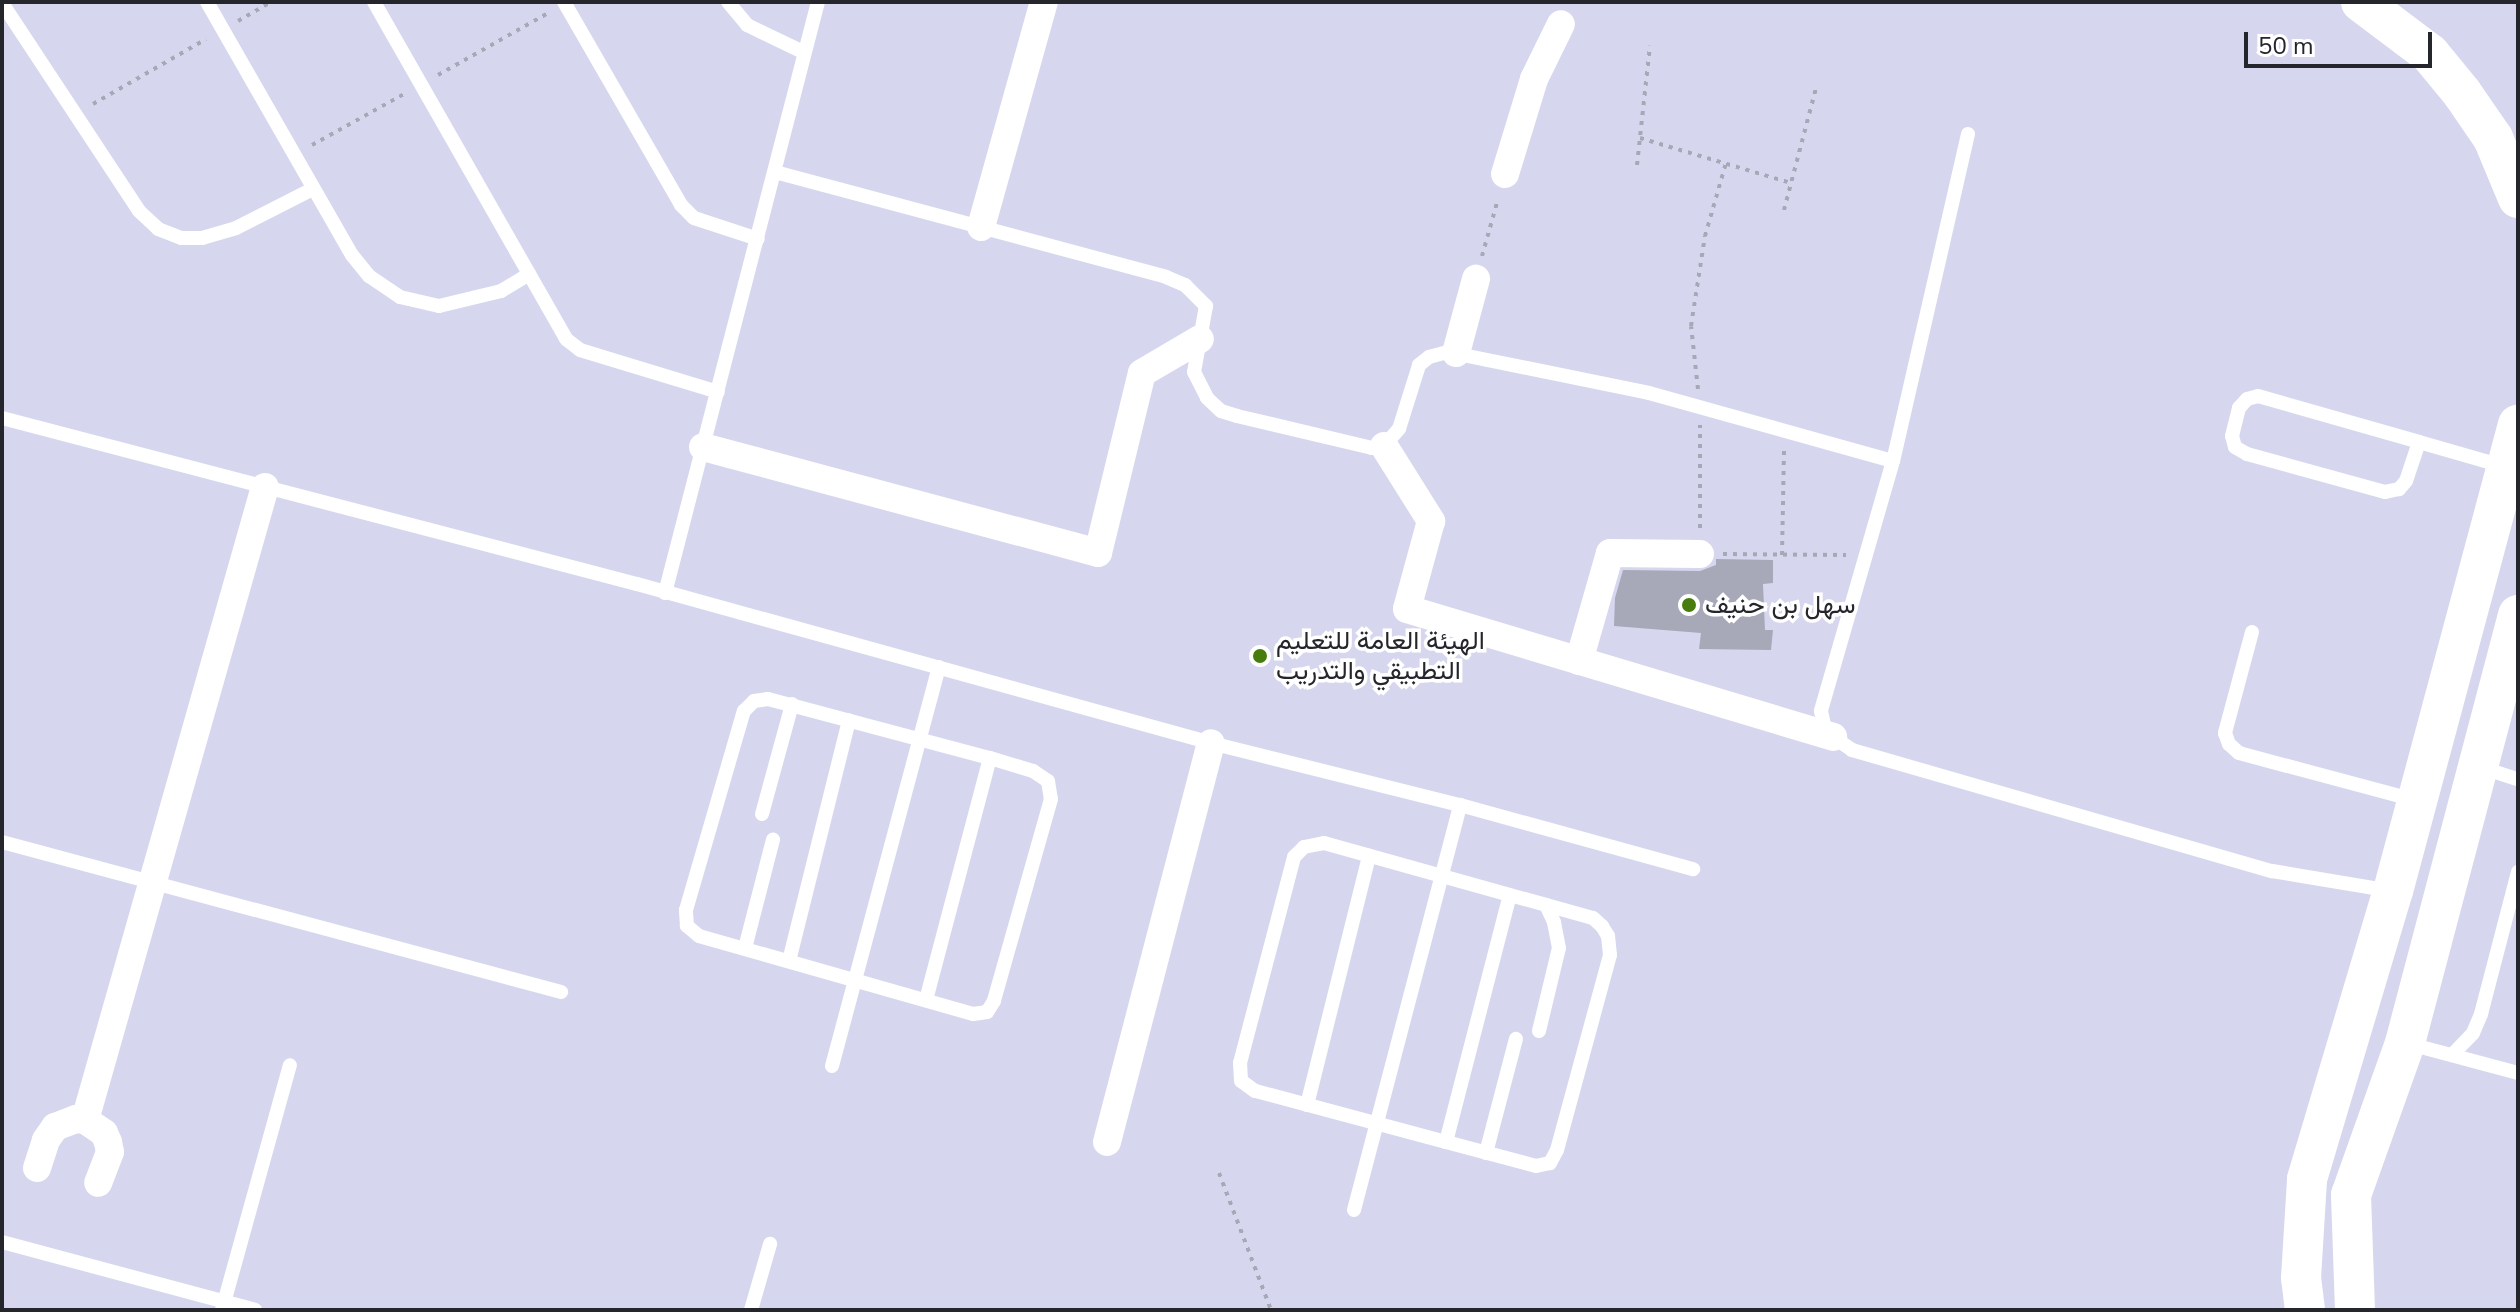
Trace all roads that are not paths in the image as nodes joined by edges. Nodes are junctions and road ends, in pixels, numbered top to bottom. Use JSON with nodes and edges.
{"nodes":[{"id":1,"x":207,"y":2,"type":"edge"},
{"id":2,"x":374,"y":2,"type":"edge"},
{"id":3,"x":564,"y":2,"type":"edge"},
{"id":4,"x":728,"y":2,"type":"edge"},
{"id":5,"x":818,"y":2,"type":"edge"},
{"id":6,"x":1044,"y":2,"type":"edge"},
{"id":7,"x":2361,"y":2,"type":"edge"},
{"id":8,"x":2,"y":3,"type":"edge"},
{"id":9,"x":1561,"y":24,"type":"dead end"},
{"id":10,"x":803,"y":52,"type":"junction"},
{"id":11,"x":1968,"y":134,"type":"dead end"},
{"id":12,"x":775,"y":172,"type":"junction"},
{"id":13,"x":1505,"y":174,"type":"road end"},
{"id":14,"x":313,"y":189,"type":"junction"},
{"id":15,"x":2518,"y":198,"type":"edge"},
{"id":16,"x":981,"y":227,"type":"junction"},
{"id":17,"x":758,"y":239,"type":"junction"},
{"id":18,"x":529,"y":274,"type":"junction"},
{"id":19,"x":1476,"y":279,"type":"road end"},
{"id":20,"x":1200,"y":339,"type":"junction"},
{"id":21,"x":1456,"y":353,"type":"junction"},
{"id":22,"x":718,"y":392,"type":"junction"},
{"id":23,"x":2,"y":418,"type":"edge"},
{"id":24,"x":2518,"y":424,"type":"edge"},
{"id":25,"x":2419,"y":442,"type":"junction"},
{"id":26,"x":1384,"y":446,"type":"junction"},
{"id":27,"x":703,"y":447,"type":"junction"},
{"id":28,"x":1893,"y":461,"type":"junction"},
{"id":29,"x":2506,"y":467,"type":"junction"},
{"id":30,"x":265,"y":487,"type":"junction"},
{"id":31,"x":1700,"y":554,"type":"road end"},
{"id":32,"x":665,"y":593,"type":"junction"},
{"id":33,"x":2518,"y":615,"type":"edge"},
{"id":34,"x":2252,"y":632,"type":"dead end"},
{"id":35,"x":1579,"y":661,"type":"junction"},
{"id":36,"x":939,"y":667,"type":"junction"},
{"id":37,"x":792,"y":704,"type":"junction"},
{"id":38,"x":849,"y":720,"type":"junction"},
{"id":39,"x":1833,"y":737,"type":"junction"},
{"id":40,"x":920,"y":739,"type":"junction"},
{"id":41,"x":1211,"y":743,"type":"junction"},
{"id":42,"x":990,"y":758,"type":"junction"},
{"id":43,"x":2478,"y":767,"type":"junction"},
{"id":44,"x":2518,"y":779,"type":"edge"},
{"id":45,"x":2415,"y":800,"type":"junction"},
{"id":46,"x":1460,"y":805,"type":"junction"},
{"id":47,"x":762,"y":814,"type":"dead end"},
{"id":48,"x":773,"y":840,"type":"dead end"},
{"id":49,"x":2,"y":842,"type":"edge"},
{"id":50,"x":1369,"y":856,"type":"junction"},
{"id":51,"x":1693,"y":869,"type":"dead end"},
{"id":52,"x":2518,"y":872,"type":"edge"},
{"id":53,"x":1441,"y":876,"type":"junction"},
{"id":54,"x":153,"y":882,"type":"junction"},
{"id":55,"x":2393,"y":891,"type":"junction"},
{"id":56,"x":1510,"y":895,"type":"junction"},
{"id":57,"x":1546,"y":905,"type":"junction"},
{"id":58,"x":745,"y":948,"type":"junction"},
{"id":59,"x":789,"y":961,"type":"junction"},
{"id":60,"x":854,"y":980,"type":"junction"},
{"id":61,"x":561,"y":992,"type":"dead end"},
{"id":62,"x":926,"y":1000,"type":"junction"},
{"id":63,"x":1539,"y":1031,"type":"dead end"},
{"id":64,"x":1516,"y":1039,"type":"dead end"},
{"id":65,"x":2405,"y":1043,"type":"junction"},
{"id":66,"x":2452,"y":1055,"type":"junction"},
{"id":67,"x":290,"y":1065,"type":"dead end"},
{"id":68,"x":832,"y":1066,"type":"dead end"},
{"id":69,"x":2518,"y":1073,"type":"edge"},
{"id":70,"x":1307,"y":1105,"type":"junction"},
{"id":71,"x":85,"y":1120,"type":"junction"},
{"id":72,"x":1376,"y":1124,"type":"junction"},
{"id":73,"x":1107,"y":1142,"type":"dead end"},
{"id":74,"x":1446,"y":1142,"type":"junction"},
{"id":75,"x":1486,"y":1153,"type":"junction"},
{"id":76,"x":37,"y":1168,"type":"dead end"},
{"id":77,"x":98,"y":1183,"type":"dead end"},
{"id":78,"x":1354,"y":1210,"type":"dead end"},
{"id":79,"x":2,"y":1242,"type":"edge"},
{"id":80,"x":770,"y":1244,"type":"dead end"},
{"id":81,"x":225,"y":1308,"type":"edge"},
{"id":82,"x":255,"y":1310,"type":"edge"},
{"id":83,"x":751,"y":1310,"type":"edge"},
{"id":84,"x":2305,"y":1310,"type":"edge"},
{"id":85,"x":2355,"y":1310,"type":"edge"}],
"edges":[{"from":1,"to":14,"type":"lane"},
{"from":2,"to":18,"type":"lane"},
{"from":3,"to":17,"type":"lane"},
{"from":4,"to":10,"type":"lane"},
{"from":5,"to":10,"type":"lane"},
{"from":6,"to":16,"type":"street"},
{"from":7,"to":15,"type":"street"},
{"from":8,"to":14,"type":"lane"},
{"from":9,"to":13,"type":"street"},
{"from":10,"to":12,"type":"lane"},
{"from":11,"to":28,"type":"lane"},
{"from":12,"to":16,"type":"lane"},
{"from":12,"to":17,"type":"lane"},
{"from":14,"to":18,"type":"lane"},
{"from":16,"to":20,"type":"lane"},
{"from":17,"to":22,"type":"lane"},
{"from":18,"to":22,"type":"lane"},
{"from":19,"to":21,"type":"street"},
{"from":20,"to":26,"type":"lane"},
{"from":20,"to":27,"type":"street"},
{"from":21,"to":26,"type":"lane"},
{"from":21,"to":28,"type":"lane"},
{"from":22,"to":27,"type":"lane"},
{"from":23,"to":30,"type":"lane"},
{"from":24,"to":29,"type":"street"},
{"from":25,"to":25,"type":"lane"},
{"from":25,"to":29,"type":"lane"},
{"from":26,"to":35,"type":"street"},
{"from":27,"to":32,"type":"lane"},
{"from":28,"to":39,"type":"lane"},
{"from":29,"to":45,"type":"street"},
{"from":30,"to":32,"type":"lane"},
{"from":30,"to":54,"type":"street"},
{"from":31,"to":35,"type":"street"},
{"from":32,"to":36,"type":"lane"},
{"from":33,"to":43,"type":"street"},
{"from":34,"to":45,"type":"lane"},
{"from":35,"to":39,"type":"street"},
{"from":36,"to":40,"type":"lane"},
{"from":36,"to":41,"type":"lane"},
{"from":37,"to":38,"type":"lane"},
{"from":37,"to":47,"type":"lane"},
{"from":37,"to":58,"type":"lane"},
{"from":38,"to":40,"type":"lane"},
{"from":38,"to":59,"type":"lane"},
{"from":39,"to":55,"type":"lane"},
{"from":40,"to":42,"type":"lane"},
{"from":40,"to":60,"type":"lane"},
{"from":41,"to":46,"type":"lane"},
{"from":41,"to":73,"type":"street"},
{"from":42,"to":62,"type":"lane"},
{"from":42,"to":62,"type":"lane"},
{"from":43,"to":44,"type":"lane"},
{"from":43,"to":65,"type":"street"},
{"from":45,"to":55,"type":"street"},
{"from":46,"to":51,"type":"lane"},
{"from":46,"to":53,"type":"lane"},
{"from":48,"to":58,"type":"lane"},
{"from":49,"to":54,"type":"lane"},
{"from":50,"to":53,"type":"lane"},
{"from":50,"to":70,"type":"lane"},
{"from":50,"to":70,"type":"lane"},
{"from":52,"to":66,"type":"lane"},
{"from":53,"to":56,"type":"lane"},
{"from":53,"to":72,"type":"lane"},
{"from":54,"to":61,"type":"lane"},
{"from":54,"to":71,"type":"street"},
{"from":55,"to":84,"type":"street"},
{"from":56,"to":57,"type":"lane"},
{"from":56,"to":74,"type":"lane"},
{"from":57,"to":63,"type":"lane"},
{"from":57,"to":75,"type":"lane"},
{"from":58,"to":59,"type":"lane"},
{"from":59,"to":60,"type":"lane"},
{"from":60,"to":62,"type":"lane"},
{"from":60,"to":68,"type":"lane"},
{"from":64,"to":75,"type":"lane"},
{"from":65,"to":66,"type":"lane"},
{"from":65,"to":85,"type":"street"},
{"from":66,"to":69,"type":"lane"},
{"from":67,"to":81,"type":"lane"},
{"from":70,"to":72,"type":"lane"},
{"from":71,"to":76,"type":"street"},
{"from":71,"to":77,"type":"street"},
{"from":72,"to":74,"type":"lane"},
{"from":72,"to":78,"type":"lane"},
{"from":74,"to":75,"type":"lane"},
{"from":79,"to":81,"type":"lane"},
{"from":80,"to":83,"type":"lane"},
{"from":81,"to":82,"type":"lane"}]}
